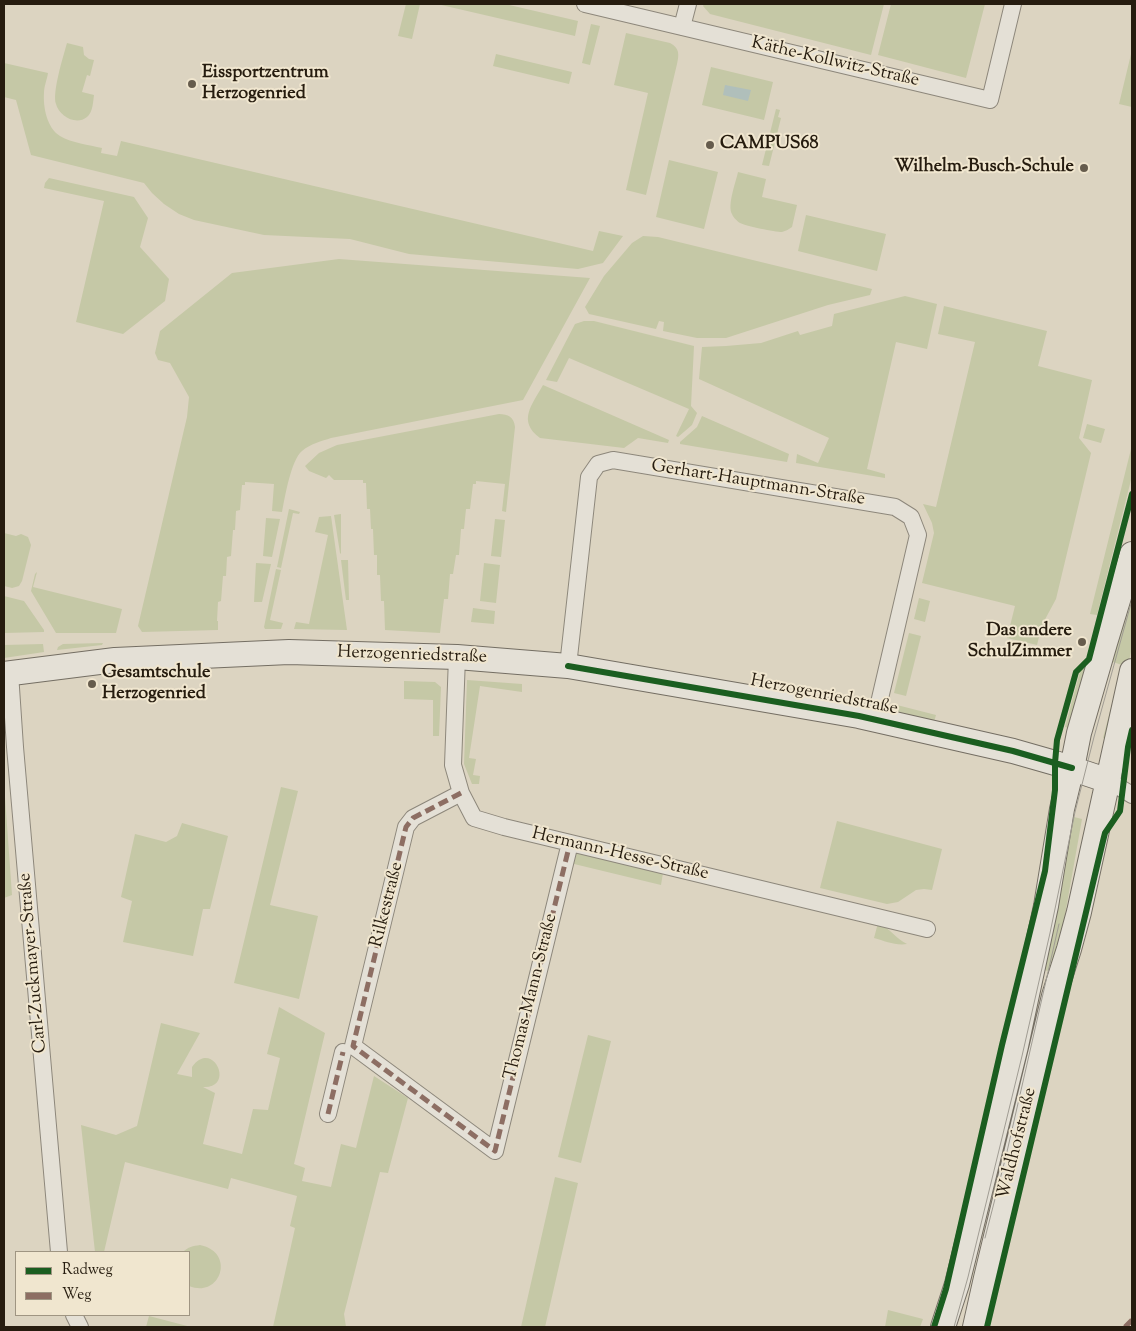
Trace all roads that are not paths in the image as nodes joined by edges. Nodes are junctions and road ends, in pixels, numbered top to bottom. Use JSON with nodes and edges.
{"nodes":[{"id":1,"x":585,"y":4,"type":"edge"},
{"id":2,"x":688,"y":4,"type":"edge"},
{"id":3,"x":1013,"y":4,"type":"edge"},
{"id":4,"x":682,"y":27,"type":"junction"},
{"id":5,"x":1132,"y":554,"type":"edge"},
{"id":6,"x":457,"y":657,"type":"junction"},
{"id":7,"x":568,"y":666,"type":"junction"},
{"id":8,"x":1132,"y":671,"type":"edge"},
{"id":9,"x":7,"y":673,"type":"edge"},
{"id":10,"x":876,"y":720,"type":"junction"},
{"id":11,"x":1072,"y":768,"type":"junction"},
{"id":12,"x":1108,"y":781,"type":"junction"},
{"id":13,"x":461,"y":793,"type":"junction"},
{"id":14,"x":1132,"y":795,"type":"edge"},
{"id":15,"x":570,"y":843,"type":"junction"},
{"id":16,"x":927,"y":929,"type":"dead end"},
{"id":17,"x":348,"y":1049,"type":"junction"},
{"id":18,"x":328,"y":1114,"type":"dead end"},
{"id":19,"x":59,"y":1251,"type":"edge"},
{"id":20,"x":946,"y":1319,"type":"edge"},
{"id":21,"x":971,"y":1327,"type":"edge"},
{"id":22,"x":975,"y":1327,"type":"edge"}],
"edges":[{"from":1,"to":4,"type":"street","name":"Käthe-Kollwitz-Straße"},
{"from":2,"to":4,"type":"street"},
{"from":3,"to":4,"type":"street","name":"Käthe-Kollwitz-Straße"},
{"from":5,"to":11,"type":"street","name":"Waldhofstraße"},
{"from":6,"to":7,"type":"street","name":"Herzogenriedstraße"},
{"from":6,"to":9,"type":"street","name":"Herzogenriedstraße"},
{"from":6,"to":13,"type":"street","name":"Hermann-Hesse-Straße"},
{"from":7,"to":10,"type":"street","name":"Herzogenriedstraße"},
{"from":7,"to":10,"type":"street","name":"Gerhart-Hauptmann-Straße"},
{"from":8,"to":12,"type":"street","name":"Waldhofstraße"},
{"from":9,"to":19,"type":"street","name":"Carl-Zuckmayer-Straße"},
{"from":10,"to":11,"type":"street","name":"Herzogenriedstraße"},
{"from":11,"to":12,"type":"street","name":"Herzogenriedstraße"},
{"from":11,"to":20,"type":"street","name":"Waldhofstraße"},
{"from":12,"to":14,"type":"street"},
{"from":12,"to":22,"type":"street","name":"Waldhofstraße"},
{"from":13,"to":15,"type":"street","name":"Hermann-Hesse-Straße"},
{"from":13,"to":17,"type":"street","name":"Rilkestraße"},
{"from":15,"to":16,"type":"street","name":"Hermann-Hesse-Straße"},
{"from":15,"to":17,"type":"street","name":"Thomas-Mann-Straße"},
{"from":17,"to":18,"type":"street","name":"Rilkestraße"},
{"from":20,"to":21,"type":"street"}]}
